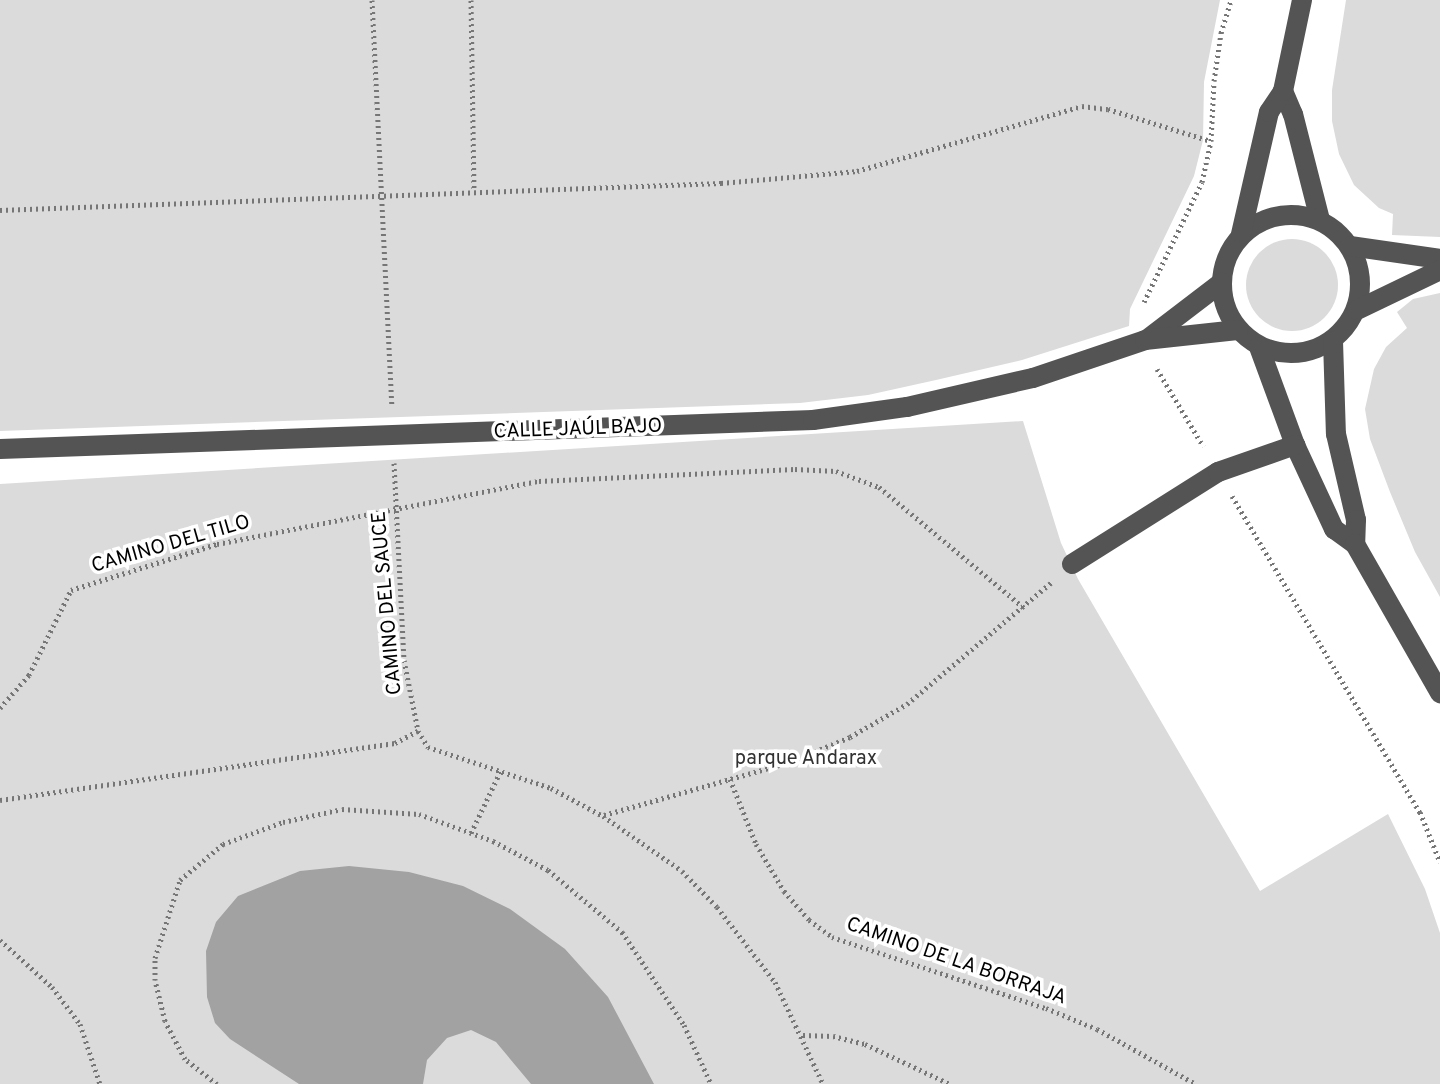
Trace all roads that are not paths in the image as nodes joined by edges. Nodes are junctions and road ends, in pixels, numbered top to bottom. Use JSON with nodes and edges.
{"nodes":[{"id":1,"x":1302,"y":0,"type":"edge"},
{"id":2,"x":1283,"y":91,"type":"junction"},
{"id":3,"x":1320,"y":220,"type":"junction"},
{"id":4,"x":1241,"y":234,"type":"junction"},
{"id":5,"x":1350,"y":246,"type":"junction"},
{"id":6,"x":1440,"y":259,"type":"edge"},
{"id":7,"x":1440,"y":270,"type":"edge"},
{"id":8,"x":1221,"y":283,"type":"junction"},
{"id":9,"x":1357,"y":310,"type":"junction"},
{"id":10,"x":1237,"y":330,"type":"junction"},
{"id":11,"x":1145,"y":340,"type":"junction"},
{"id":12,"x":1333,"y":341,"type":"junction"},
{"id":13,"x":1259,"y":347,"type":"junction"},
{"id":14,"x":1295,"y":445,"type":"junction"},
{"id":15,"x":0,"y":449,"type":"edge"},
{"id":16,"x":1355,"y":544,"type":"junction"},
{"id":17,"x":1072,"y":564,"type":"road end"},
{"id":18,"x":1440,"y":693,"type":"edge"}],
"edges":[{"from":1,"to":2,"type":"street"},
{"from":2,"to":3,"type":"street"},
{"from":2,"to":4,"type":"street"},
{"from":3,"to":4,"type":"street"},
{"from":3,"to":5,"type":"street"},
{"from":4,"to":8,"type":"street"},
{"from":5,"to":6,"type":"street"},
{"from":5,"to":9,"type":"street"},
{"from":7,"to":9,"type":"street"},
{"from":8,"to":10,"type":"street"},
{"from":8,"to":11,"type":"street","name":"CALLE JAÚL BAJO"},
{"from":9,"to":12,"type":"street"},
{"from":10,"to":11,"type":"street","name":"CALLE JAÚL BAJO"},
{"from":10,"to":13,"type":"street"},
{"from":11,"to":15,"type":"street","name":"CALLE JAÚL BAJO"},
{"from":12,"to":13,"type":"street"},
{"from":12,"to":16,"type":"street"},
{"from":13,"to":14,"type":"street"},
{"from":14,"to":16,"type":"street"},
{"from":14,"to":17,"type":"street"},
{"from":16,"to":18,"type":"street"}]}
